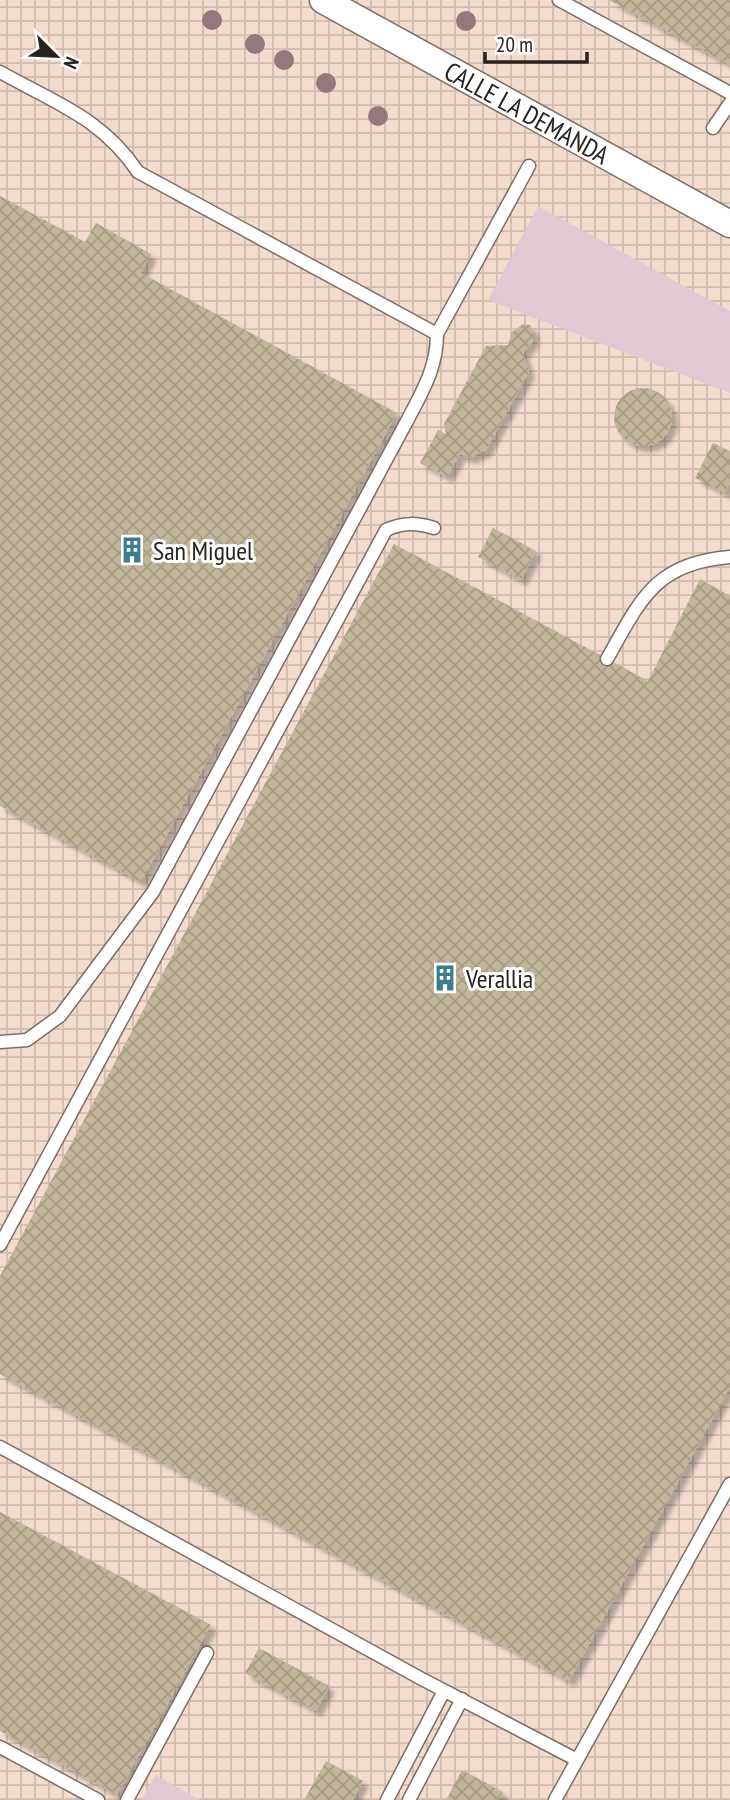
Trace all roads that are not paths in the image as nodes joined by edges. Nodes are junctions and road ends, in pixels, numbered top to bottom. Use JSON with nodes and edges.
{"nodes":[{"id":1,"x":323,"y":0,"type":"edge"},
{"id":2,"x":559,"y":0,"type":"edge"},
{"id":3,"x":0,"y":72,"type":"edge"},
{"id":4,"x":730,"y":93,"type":"edge"},
{"id":5,"x":730,"y":103,"type":"edge"},
{"id":6,"x":713,"y":128,"type":"dead end"},
{"id":7,"x":529,"y":166,"type":"dead end"},
{"id":8,"x":730,"y":224,"type":"edge"},
{"id":9,"x":437,"y":334,"type":"junction"},
{"id":10,"x":435,"y":528,"type":"dead end"},
{"id":11,"x":730,"y":557,"type":"edge"},
{"id":12,"x":607,"y":659,"type":"dead end"},
{"id":13,"x":0,"y":1042,"type":"edge"},
{"id":14,"x":0,"y":1245,"type":"edge"},
{"id":15,"x":0,"y":1447,"type":"edge"},
{"id":16,"x":730,"y":1485,"type":"edge"},
{"id":17,"x":207,"y":1653,"type":"dead end"},
{"id":18,"x":444,"y":1691,"type":"junction"},
{"id":19,"x":462,"y":1699,"type":"junction"},
{"id":20,"x":0,"y":1747,"type":"edge"},
{"id":21,"x":577,"y":1760,"type":"junction"},
{"id":22,"x":98,"y":1800,"type":"edge"},
{"id":23,"x":127,"y":1800,"type":"edge"},
{"id":24,"x":387,"y":1800,"type":"edge"},
{"id":25,"x":409,"y":1800,"type":"edge"},
{"id":26,"x":555,"y":1800,"type":"edge"}],
"edges":[{"from":1,"to":8,"type":"street","name":"CALLE LA DEMANDA"},
{"from":2,"to":4,"type":"lane"},
{"from":3,"to":9,"type":"lane"},
{"from":5,"to":6,"type":"lane"},
{"from":7,"to":9,"type":"lane"},
{"from":9,"to":13,"type":"lane"},
{"from":10,"to":14,"type":"lane"},
{"from":11,"to":12,"type":"lane"},
{"from":15,"to":18,"type":"lane"},
{"from":16,"to":21,"type":"lane"},
{"from":17,"to":23,"type":"lane"},
{"from":18,"to":19,"type":"lane"},
{"from":18,"to":24,"type":"lane"},
{"from":19,"to":21,"type":"lane"},
{"from":19,"to":25,"type":"lane"},
{"from":20,"to":22,"type":"lane"},
{"from":21,"to":26,"type":"lane"}]}
